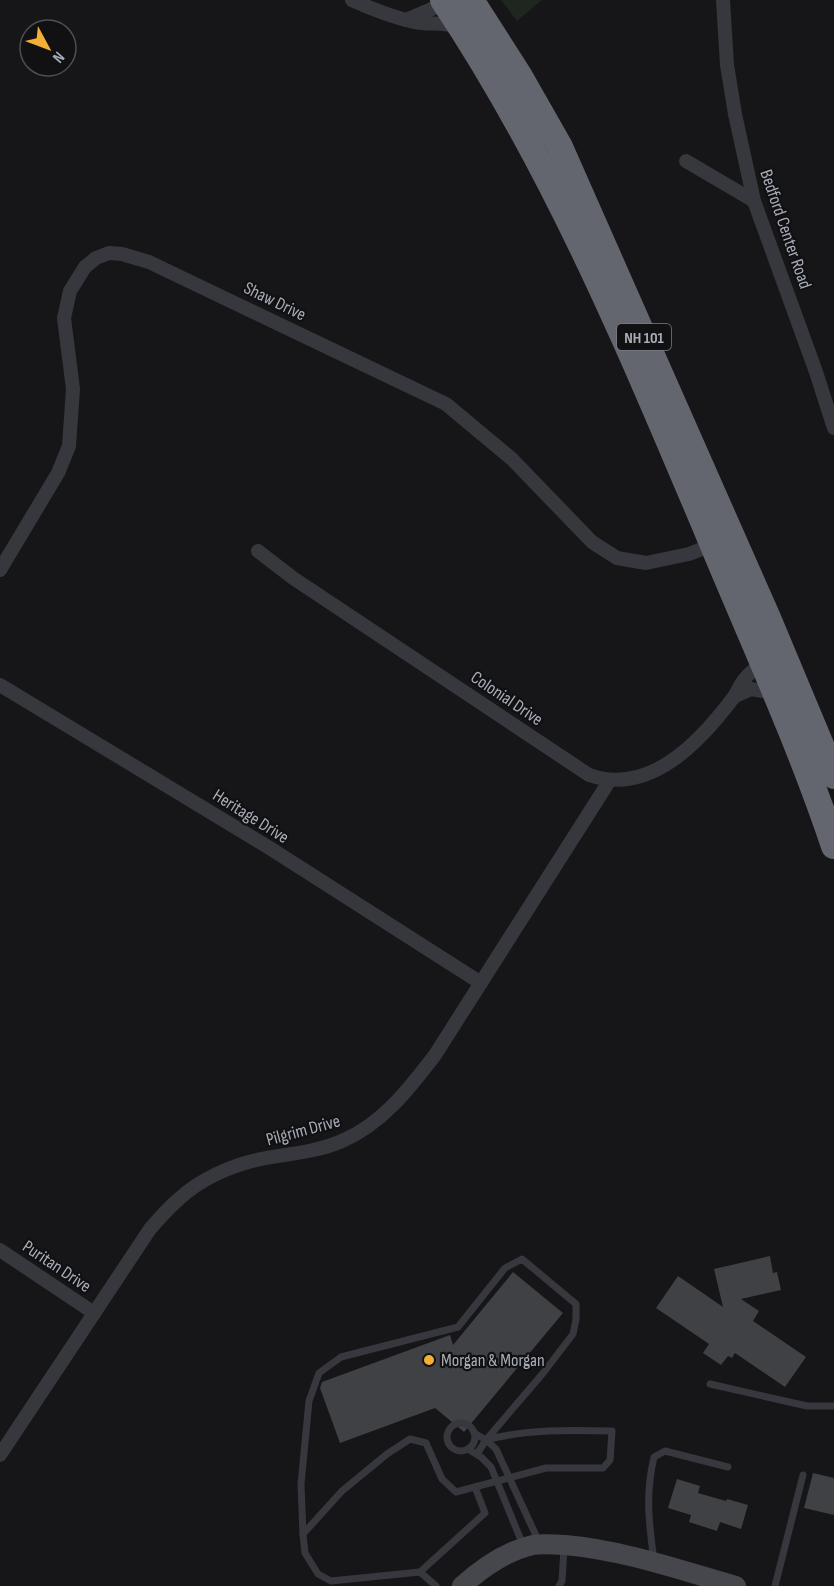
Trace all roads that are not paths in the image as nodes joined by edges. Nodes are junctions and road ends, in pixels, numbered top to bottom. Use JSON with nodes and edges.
{"nodes":[{"id":1,"x":352,"y":0,"type":"edge"},
{"id":2,"x":471,"y":0,"type":"edge"},
{"id":3,"x":723,"y":0,"type":"edge"},
{"id":4,"x":447,"y":1,"type":"edge"},
{"id":5,"x":406,"y":20,"type":"junction"},
{"id":6,"x":464,"y":31,"type":"junction"},
{"id":7,"x":686,"y":161,"type":"dead end"},
{"id":8,"x":754,"y":201,"type":"junction"},
{"id":9,"x":834,"y":429,"type":"edge"},
{"id":10,"x":712,"y":545,"type":"junction"},
{"id":11,"x":258,"y":551,"type":"dead end"},
{"id":12,"x":0,"y":570,"type":"edge"},
{"id":13,"x":763,"y":663,"type":"junction"},
{"id":14,"x":0,"y":685,"type":"edge"},
{"id":15,"x":786,"y":689,"type":"junction"},
{"id":16,"x":735,"y":696,"type":"junction"},
{"id":17,"x":834,"y":776,"type":"edge"},
{"id":18,"x":610,"y":780,"type":"junction"},
{"id":19,"x":834,"y":846,"type":"edge"},
{"id":20,"x":481,"y":983,"type":"junction"},
{"id":21,"x":0,"y":1250,"type":"edge"},
{"id":22,"x":94,"y":1312,"type":"junction"},
{"id":23,"x":710,"y":1384,"type":"dead end"},
{"id":24,"x":834,"y":1406,"type":"edge"},
{"id":25,"x":474,"y":1434,"type":"junction"},
{"id":26,"x":486,"y":1440,"type":"junction"},
{"id":27,"x":468,"y":1449,"type":"junction"},
{"id":28,"x":477,"y":1454,"type":"junction"},
{"id":29,"x":0,"y":1455,"type":"edge"},
{"id":30,"x":728,"y":1467,"type":"dead end"},
{"id":31,"x":803,"y":1475,"type":"dead end"},
{"id":32,"x":509,"y":1477,"type":"junction"},
{"id":33,"x":497,"y":1480,"type":"junction"},
{"id":34,"x":475,"y":1487,"type":"junction"},
{"id":35,"x":303,"y":1534,"type":"junction"},
{"id":36,"x":564,"y":1545,"type":"junction"},
{"id":37,"x":532,"y":1546,"type":"junction"},
{"id":38,"x":654,"y":1563,"type":"junction"},
{"id":39,"x":420,"y":1572,"type":"junction"},
{"id":40,"x":436,"y":1586,"type":"edge"},
{"id":41,"x":462,"y":1586,"type":"edge"},
{"id":42,"x":559,"y":1586,"type":"edge"},
{"id":43,"x":736,"y":1586,"type":"edge"},
{"id":44,"x":775,"y":1586,"type":"edge"}],
"edges":[{"from":1,"to":5,"type":"street"},
{"from":2,"to":15,"type":"highway","number":"NH 101"},
{"from":3,"to":8,"type":"street","name":"Bedford Center Road"},
{"from":4,"to":5,"type":"street"},
{"from":4,"to":6,"type":"highway","number":"NH 101"},
{"from":5,"to":6,"type":"street"},
{"from":6,"to":10,"type":"highway","number":"NH 101"},
{"from":7,"to":8,"type":"street"},
{"from":8,"to":9,"type":"street","name":"Bedford Center Road"},
{"from":10,"to":12,"type":"street","name":"Shaw Drive"},
{"from":10,"to":13,"type":"highway","number":"NH 101"},
{"from":11,"to":18,"type":"street","name":"Colonial Drive"},
{"from":13,"to":15,"type":"highway","number":"NH 101"},
{"from":13,"to":16,"type":"street","name":"Colonial Drive"},
{"from":14,"to":20,"type":"street","name":"Heritage Drive"},
{"from":15,"to":16,"type":"street"},
{"from":15,"to":17,"type":"highway","number":"NH 101"},
{"from":15,"to":19,"type":"highway","number":"NH 101"},
{"from":16,"to":18,"type":"street","name":"Colonial Drive"},
{"from":18,"to":20,"type":"street","name":"Pilgrim Drive"},
{"from":20,"to":22,"type":"street","name":"Pilgrim Drive"},
{"from":21,"to":22,"type":"street","name":"Puritan Drive"},
{"from":22,"to":29,"type":"street","name":"Pilgrim Drive"},
{"from":23,"to":24,"type":"lane"},
{"from":25,"to":26,"type":"lane"},
{"from":25,"to":27,"type":"lane"},
{"from":25,"to":27,"type":"lane"},
{"from":26,"to":28,"type":"lane"},
{"from":26,"to":32,"type":"lane"},
{"from":26,"to":32,"type":"lane"},
{"from":26,"to":35,"type":"lane"},
{"from":27,"to":28,"type":"lane"},
{"from":28,"to":33,"type":"lane"},
{"from":30,"to":38,"type":"lane"},
{"from":31,"to":44,"type":"lane"},
{"from":32,"to":33,"type":"lane"},
{"from":32,"to":37,"type":"lane"},
{"from":33,"to":34,"type":"lane"},
{"from":33,"to":37,"type":"lane"},
{"from":34,"to":35,"type":"lane"},
{"from":34,"to":39,"type":"lane"},
{"from":35,"to":39,"type":"lane"},
{"from":36,"to":37,"type":"street"},
{"from":36,"to":38,"type":"street"},
{"from":36,"to":42,"type":"lane"},
{"from":37,"to":41,"type":"street"},
{"from":38,"to":43,"type":"street"},
{"from":39,"to":40,"type":"lane"}]}
